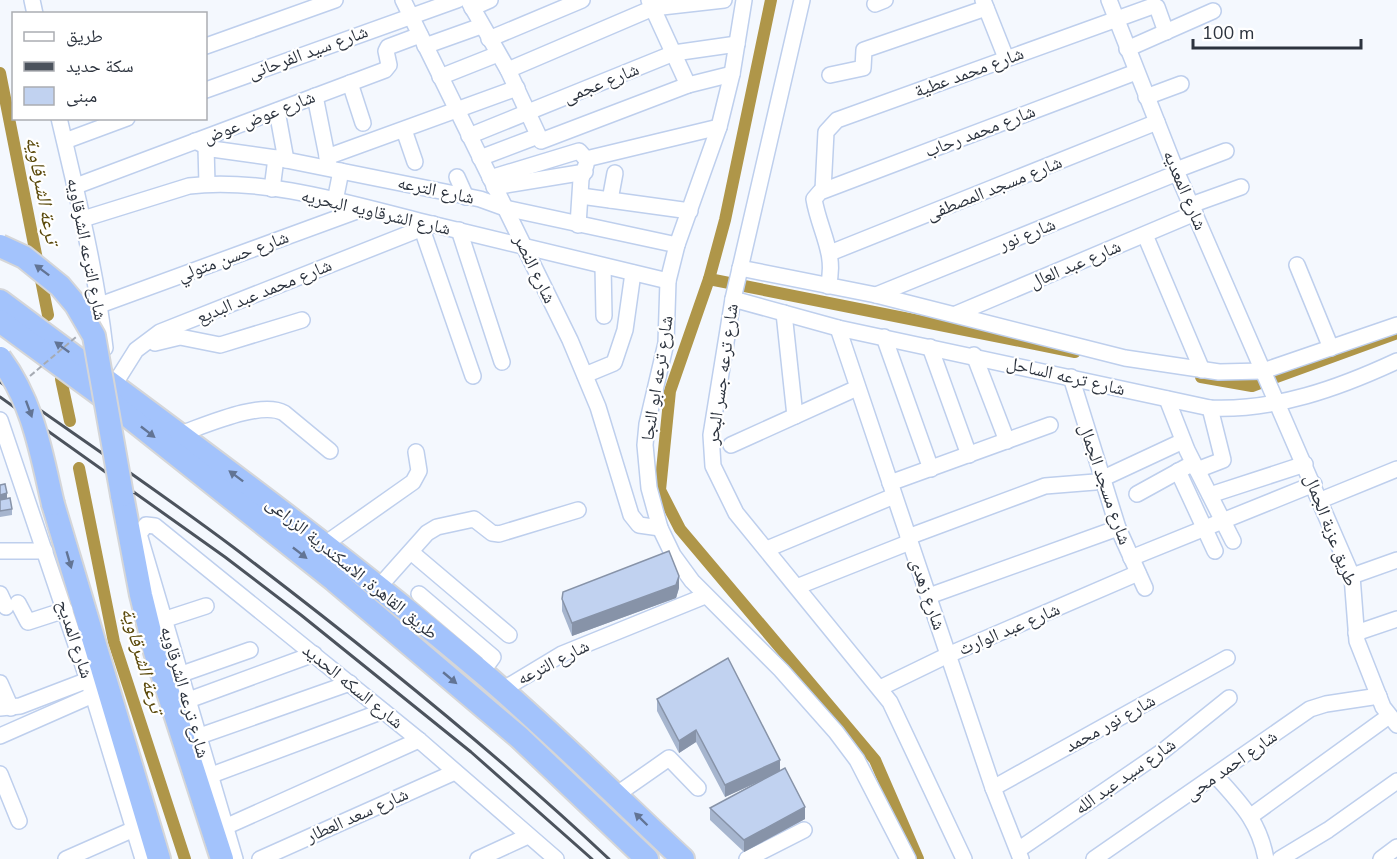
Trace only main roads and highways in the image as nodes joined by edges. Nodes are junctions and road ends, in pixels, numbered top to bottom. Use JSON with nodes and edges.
{"nodes":[{"id":1,"x":0,"y":246,"type":"edge"},
{"id":2,"x":0,"y":301,"type":"edge"},
{"id":3,"x":0,"y":321,"type":"edge"},
{"id":4,"x":0,"y":358,"type":"edge"},
{"id":5,"x":159,"y":859,"type":"edge"},
{"id":6,"x":222,"y":859,"type":"edge"},
{"id":7,"x":647,"y":859,"type":"edge"},
{"id":8,"x":683,"y":859,"type":"edge"}],
"edges":[{"from":6,"to":1,"type":"highway","one_way":true,"bridge":true},
{"from":8,"to":2,"type":"highway","name":"طريق القاهرة, الاسكندرية الزراعى","one_way":true},
{"from":3,"to":7,"type":"highway","name":"طريق القاهرة, الاسكندرية الزراعى","one_way":true},
{"from":4,"to":5,"type":"highway","one_way":true,"bridge":true}]}
